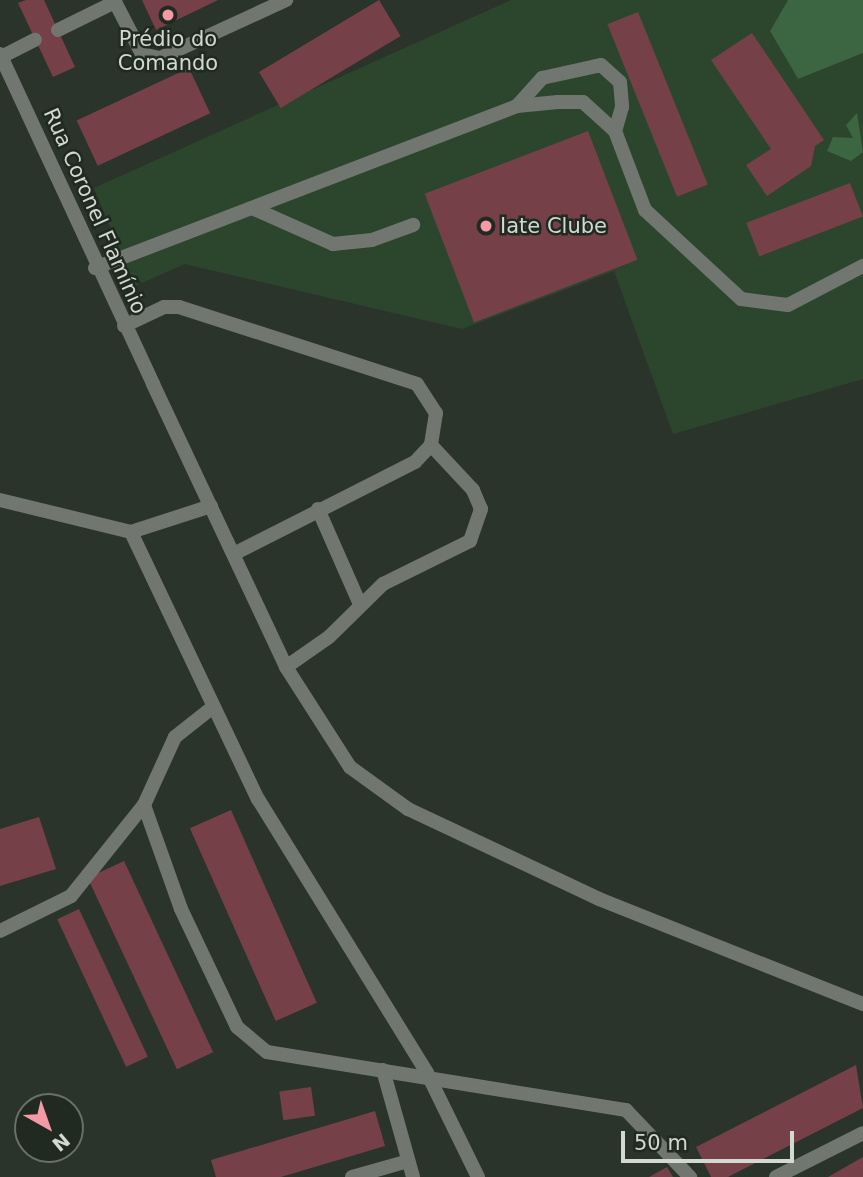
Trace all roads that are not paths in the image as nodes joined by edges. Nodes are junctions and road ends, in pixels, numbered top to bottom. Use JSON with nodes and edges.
{"nodes":[{"id":1,"x":286,"y":0,"type":"edge"},
{"id":2,"x":115,"y":1,"type":"edge"},
{"id":3,"x":58,"y":30,"type":"dead end"},
{"id":4,"x":35,"y":40,"type":"dead end"},
{"id":5,"x":1,"y":55,"type":"edge"},
{"id":6,"x":517,"y":106,"type":"junction"},
{"id":7,"x":615,"y":131,"type":"junction"},
{"id":8,"x":252,"y":208,"type":"junction"},
{"id":9,"x":413,"y":225,"type":"dead end"},
{"id":10,"x":863,"y":266,"type":"edge"},
{"id":11,"x":95,"y":268,"type":"junction"},
{"id":12,"x":124,"y":326,"type":"junction"},
{"id":13,"x":431,"y":444,"type":"junction"},
{"id":14,"x":0,"y":500,"type":"edge"},
{"id":15,"x":211,"y":506,"type":"junction"},
{"id":16,"x":318,"y":509,"type":"junction"},
{"id":17,"x":131,"y":532,"type":"junction"},
{"id":18,"x":234,"y":554,"type":"junction"},
{"id":19,"x":359,"y":602,"type":"junction"},
{"id":20,"x":286,"y":667,"type":"junction"},
{"id":21,"x":213,"y":707,"type":"junction"},
{"id":22,"x":144,"y":805,"type":"junction"},
{"id":23,"x":0,"y":931,"type":"edge"},
{"id":24,"x":863,"y":1004,"type":"edge"},
{"id":25,"x":383,"y":1070,"type":"junction"},
{"id":26,"x":427,"y":1073,"type":"junction"},
{"id":27,"x":863,"y":1133,"type":"edge"},
{"id":28,"x":408,"y":1161,"type":"junction"},
{"id":29,"x":352,"y":1177,"type":"edge"},
{"id":30,"x":414,"y":1177,"type":"edge"},
{"id":31,"x":478,"y":1177,"type":"edge"},
{"id":32,"x":690,"y":1177,"type":"edge"},
{"id":33,"x":776,"y":1177,"type":"edge"}],
"edges":[{"from":1,"to":2,"type":"street"},
{"from":2,"to":3,"type":"street"},
{"from":4,"to":5,"type":"street"},
{"from":5,"to":11,"type":"street","name":"Rua Coronel Flamínio"},
{"from":6,"to":7,"type":"street"},
{"from":6,"to":7,"type":"street"},
{"from":6,"to":8,"type":"street"},
{"from":7,"to":10,"type":"street"},
{"from":8,"to":9,"type":"street"},
{"from":8,"to":11,"type":"street"},
{"from":11,"to":12,"type":"street","name":"Rua Coronel Flamínio"},
{"from":12,"to":13,"type":"street"},
{"from":12,"to":15,"type":"street","name":"Rua Coronel Flamínio"},
{"from":13,"to":16,"type":"street"},
{"from":13,"to":19,"type":"street"},
{"from":14,"to":17,"type":"street"},
{"from":15,"to":17,"type":"street"},
{"from":15,"to":18,"type":"street","name":"Rua Coronel Flamínio"},
{"from":16,"to":18,"type":"street"},
{"from":16,"to":19,"type":"street"},
{"from":17,"to":21,"type":"street"},
{"from":18,"to":20,"type":"street","name":"Rua Coronel Flamínio"},
{"from":19,"to":20,"type":"street"},
{"from":20,"to":24,"type":"street","name":"Rua Coronel Flamínio"},
{"from":21,"to":22,"type":"street"},
{"from":21,"to":26,"type":"street"},
{"from":22,"to":23,"type":"street"},
{"from":22,"to":25,"type":"street"},
{"from":25,"to":26,"type":"street"},
{"from":25,"to":28,"type":"street"},
{"from":26,"to":31,"type":"street"},
{"from":26,"to":32,"type":"street"},
{"from":27,"to":33,"type":"street"},
{"from":28,"to":29,"type":"street"},
{"from":28,"to":30,"type":"street"}]}
